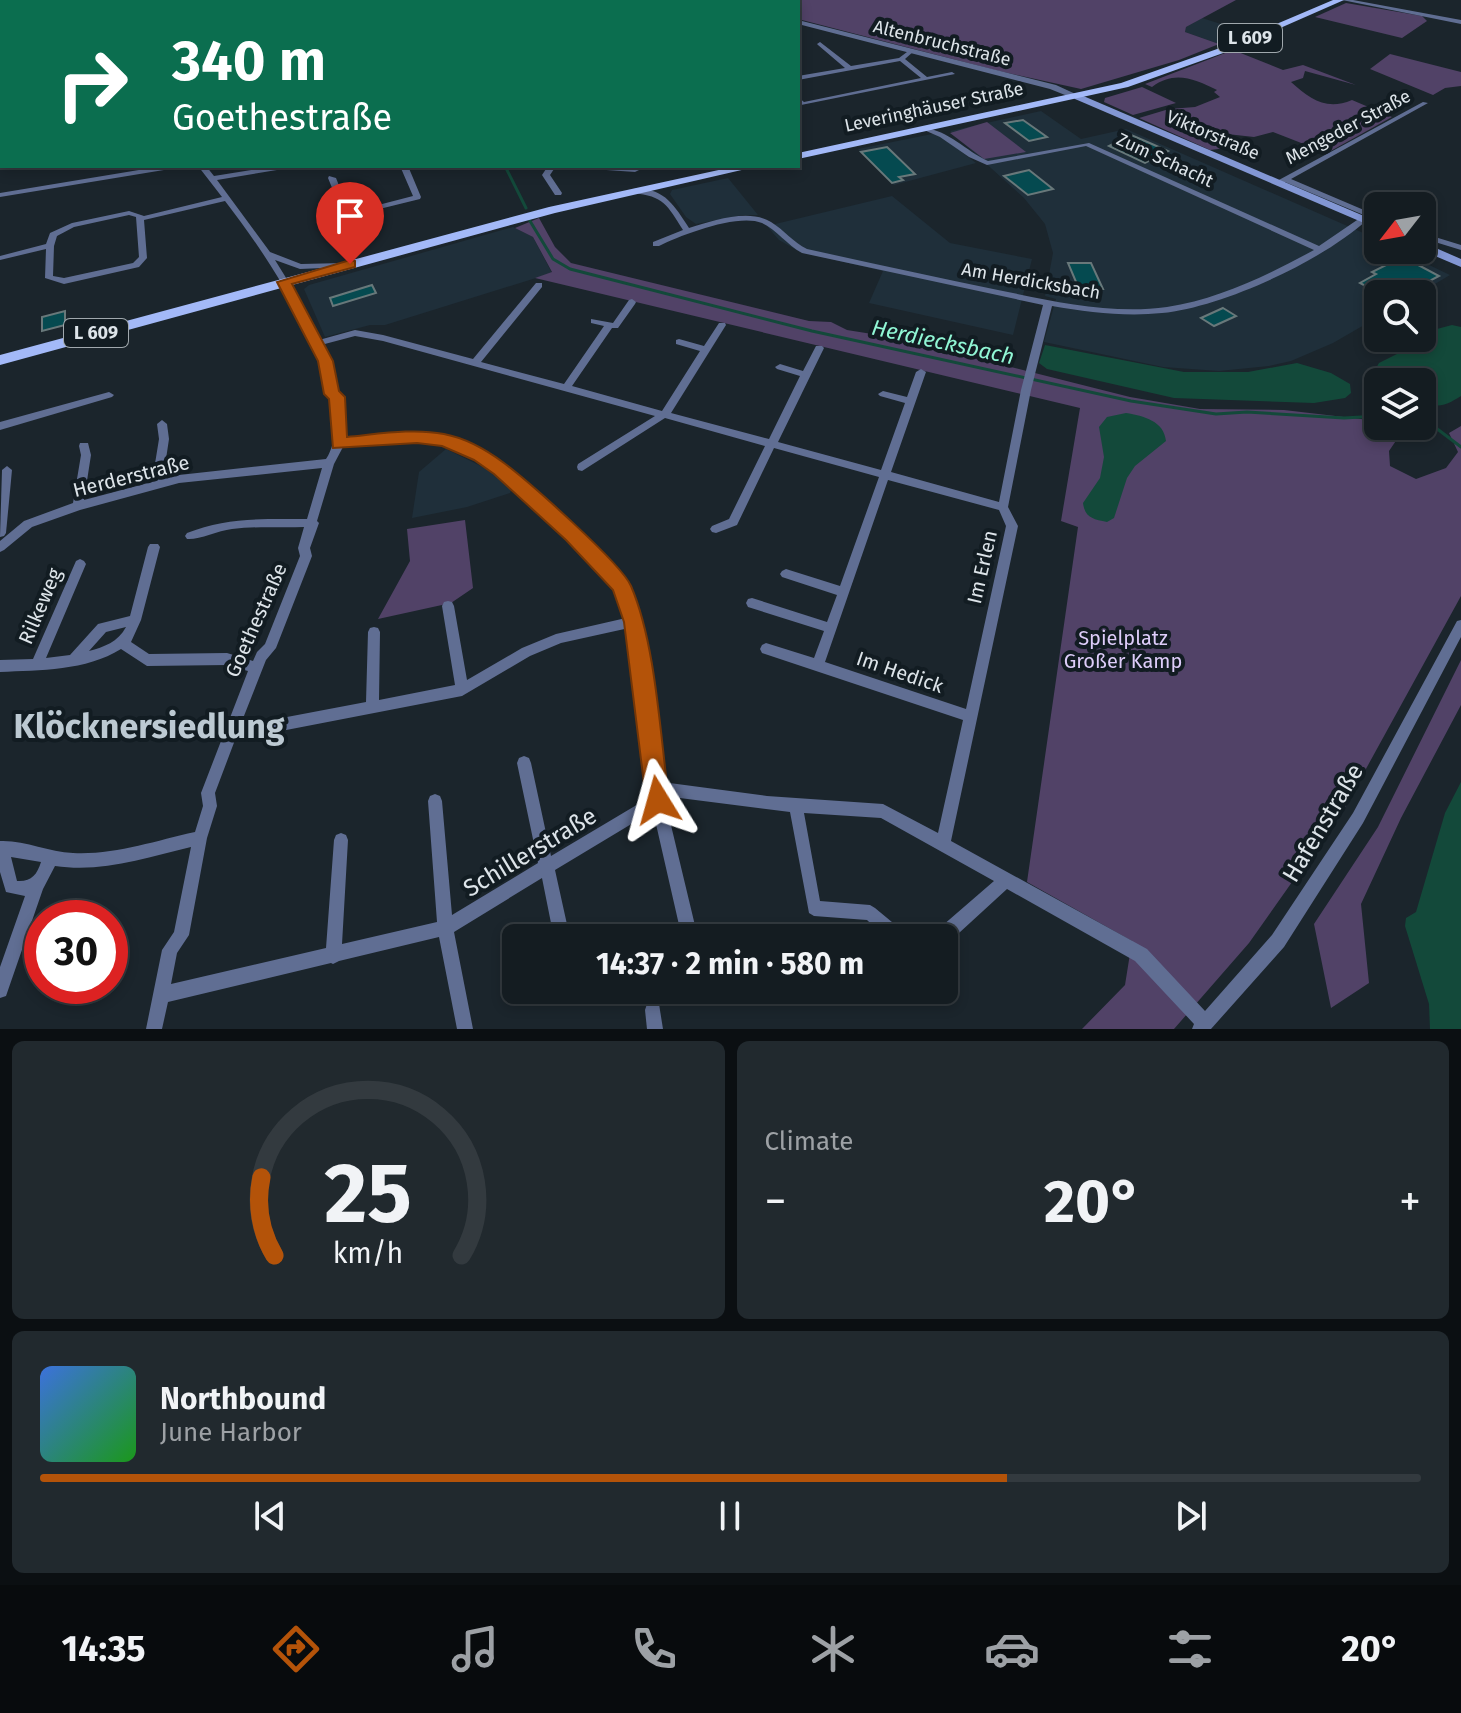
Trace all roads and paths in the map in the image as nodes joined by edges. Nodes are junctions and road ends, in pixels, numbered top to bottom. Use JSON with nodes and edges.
{"nodes":[{"id":1,"x":1343,"y":0,"type":"edge"},
{"id":2,"x":1461,"y":22,"type":"edge"},
{"id":3,"x":800,"y":23,"type":"edge"},
{"id":4,"x":820,"y":44,"type":"dead end"},
{"id":5,"x":911,"y":51,"type":"junction"},
{"id":6,"x":901,"y":59,"type":"junction"},
{"id":7,"x":850,"y":69,"type":"junction"},
{"id":8,"x":952,"y":74,"type":"dead end"},
{"id":9,"x":800,"y":78,"type":"edge"},
{"id":10,"x":926,"y":79,"type":"junction"},
{"id":11,"x":1078,"y":97,"type":"junction"},
{"id":12,"x":800,"y":102,"type":"edge"},
{"id":13,"x":1425,"y":103,"type":"dead end"},
{"id":14,"x":948,"y":131,"type":"junction"},
{"id":15,"x":800,"y":156,"type":"edge"},
{"id":16,"x":164,"y":168,"type":"edge"},
{"id":17,"x":204,"y":168,"type":"edge"},
{"id":18,"x":277,"y":168,"type":"edge"},
{"id":19,"x":405,"y":168,"type":"edge"},
{"id":20,"x":551,"y":168,"type":"edge"},
{"id":21,"x":606,"y":168,"type":"edge"},
{"id":22,"x":743,"y":168,"type":"edge"},
{"id":23,"x":635,"y":170,"type":"dead end"},
{"id":24,"x":332,"y":178,"type":"dead end"},
{"id":25,"x":212,"y":179,"type":"junction"},
{"id":26,"x":1281,"y":181,"type":"junction"},
{"id":27,"x":671,"y":183,"type":"junction"},
{"id":28,"x":634,"y":191,"type":"junction"},
{"id":29,"x":558,"y":193,"type":"dead end"},
{"id":30,"x":0,"y":195,"type":"edge"},
{"id":31,"x":227,"y":198,"type":"junction"},
{"id":32,"x":666,"y":199,"type":"junction"},
{"id":33,"x":1364,"y":214,"type":"edge"},
{"id":34,"x":140,"y":219,"type":"junction"},
{"id":35,"x":1363,"y":220,"type":"joint"},
{"id":36,"x":687,"y":231,"type":"junction"},
{"id":37,"x":1436,"y":240,"type":"edge"},
{"id":38,"x":656,"y":244,"type":"dead end"},
{"id":39,"x":50,"y":246,"type":"junction"},
{"id":40,"x":1461,"y":248,"type":"edge"},
{"id":41,"x":1319,"y":249,"type":"junction"},
{"id":42,"x":1436,"y":252,"type":"edge"},
{"id":43,"x":267,"y":254,"type":"junction"},
{"id":44,"x":0,"y":258,"type":"edge"},
{"id":45,"x":1461,"y":263,"type":"edge"},
{"id":46,"x":350,"y":264,"type":"junction"},
{"id":47,"x":284,"y":282,"type":"junction"},
{"id":48,"x":539,"y":285,"type":"dead end"},
{"id":49,"x":632,"y":302,"type":"dead end"},
{"id":50,"x":1048,"y":303,"type":"junction"},
{"id":51,"x":594,"y":321,"type":"dead end"},
{"id":52,"x":610,"y":325,"type":"junction"},
{"id":53,"x":722,"y":325,"type":"dead end"},
{"id":54,"x":679,"y":342,"type":"dead end"},
{"id":55,"x":318,"y":343,"type":"junction"},
{"id":56,"x":819,"y":348,"type":"dead end"},
{"id":57,"x":706,"y":350,"type":"junction"},
{"id":58,"x":0,"y":360,"type":"edge"},
{"id":59,"x":475,"y":363,"type":"junction"},
{"id":60,"x":780,"y":367,"type":"dead end"},
{"id":61,"x":921,"y":372,"type":"dead end"},
{"id":62,"x":806,"y":375,"type":"junction"},
{"id":63,"x":565,"y":389,"type":"junction"},
{"id":64,"x":883,"y":394,"type":"dead end"},
{"id":65,"x":109,"y":395,"type":"dead end"},
{"id":66,"x":910,"y":401,"type":"junction"},
{"id":67,"x":665,"y":414,"type":"junction"},
{"id":68,"x":162,"y":424,"type":"dead end"},
{"id":69,"x":0,"y":426,"type":"edge"},
{"id":70,"x":339,"y":444,"type":"junction"},
{"id":71,"x":770,"y":444,"type":"junction"},
{"id":72,"x":84,"y":446,"type":"dead end"},
{"id":73,"x":329,"y":463,"type":"junction"},
{"id":74,"x":582,"y":467,"type":"dead end"},
{"id":75,"x":7,"y":470,"type":"dead end"},
{"id":76,"x":883,"y":476,"type":"junction"},
{"id":77,"x":157,"y":485,"type":"junction"},
{"id":78,"x":78,"y":506,"type":"junction"},
{"id":79,"x":1003,"y":507,"type":"junction"},
{"id":80,"x":313,"y":523,"type":"junction"},
{"id":81,"x":716,"y":529,"type":"dead end"},
{"id":82,"x":0,"y":533,"type":"edge"},
{"id":83,"x":191,"y":536,"type":"dead end"},
{"id":84,"x":0,"y":547,"type":"edge"},
{"id":85,"x":154,"y":547,"type":"dead end"},
{"id":86,"x":80,"y":564,"type":"dead end"},
{"id":87,"x":786,"y":574,"type":"dead end"},
{"id":88,"x":843,"y":592,"type":"junction"},
{"id":89,"x":752,"y":603,"type":"dead end"},
{"id":90,"x":448,"y":606,"type":"dead end"},
{"id":91,"x":135,"y":620,"type":"junction"},
{"id":92,"x":634,"y":622,"type":"junction"},
{"id":93,"x":1461,"y":625,"type":"edge"},
{"id":94,"x":830,"y":628,"type":"junction"},
{"id":95,"x":374,"y":632,"type":"dead end"},
{"id":96,"x":122,"y":643,"type":"junction"},
{"id":97,"x":766,"y":649,"type":"dead end"},
{"id":98,"x":74,"y":659,"type":"junction"},
{"id":99,"x":37,"y":664,"type":"junction"},
{"id":100,"x":818,"y":665,"type":"junction"},
{"id":101,"x":0,"y":666,"type":"edge"},
{"id":102,"x":256,"y":668,"type":"junction"},
{"id":103,"x":462,"y":690,"type":"junction"},
{"id":104,"x":372,"y":707,"type":"junction"},
{"id":105,"x":969,"y":716,"type":"junction"},
{"id":106,"x":231,"y":734,"type":"junction"},
{"id":107,"x":524,"y":763,"type":"dead end"},
{"id":108,"x":657,"y":794,"type":"junction"},
{"id":109,"x":435,"y":801,"type":"dead end"},
{"id":110,"x":796,"y":806,"type":"junction"},
{"id":111,"x":200,"y":838,"type":"junction"},
{"id":112,"x":341,"y":840,"type":"dead end"},
{"id":113,"x":943,"y":842,"type":"junction"},
{"id":114,"x":1,"y":849,"type":"edge"},
{"id":115,"x":50,"y":858,"type":"junction"},
{"id":116,"x":545,"y":869,"type":"junction"},
{"id":117,"x":1006,"y":880,"type":"junction"},
{"id":118,"x":36,"y":887,"type":"junction"},
{"id":119,"x":559,"y":924,"type":"edge"},
{"id":120,"x":687,"y":924,"type":"edge"},
{"id":121,"x":882,"y":924,"type":"edge"},
{"id":122,"x":957,"y":924,"type":"edge"},
{"id":123,"x":445,"y":928,"type":"junction"},
{"id":124,"x":333,"y":956,"type":"junction"},
{"id":125,"x":0,"y":990,"type":"edge"},
{"id":126,"x":161,"y":995,"type":"junction"},
{"id":127,"x":653,"y":1010,"type":"dead end"},
{"id":128,"x":1203,"y":1026,"type":"edge"},
{"id":129,"x":154,"y":1029,"type":"edge"},
{"id":130,"x":465,"y":1029,"type":"edge"},
{"id":131,"x":655,"y":1029,"type":"edge"}],
"edges":[{"from":1,"to":2,"type":"street"},
{"from":1,"to":11,"type":"main road","number":"L 609"},
{"from":3,"to":5,"type":"street","name":"Altenbruchstraße"},
{"from":4,"to":7,"type":"street"},
{"from":5,"to":6,"type":"street"},
{"from":5,"to":11,"type":"street","name":"Altenbruchstraße"},
{"from":6,"to":7,"type":"street"},
{"from":6,"to":10,"type":"street"},
{"from":7,"to":9,"type":"street"},
{"from":8,"to":10,"type":"street"},
{"from":10,"to":12,"type":"street"},
{"from":11,"to":14,"type":"main road","name":"Leveringhäuser Straße","number":"L 609"},
{"from":11,"to":26,"type":"main road","name":"Viktorstraße"},
{"from":13,"to":26,"type":"street","name":"Mengeder Straße"},
{"from":14,"to":15,"type":"main road","name":"Leveringhäuser Straße","number":"L 609"},
{"from":14,"to":41,"type":"street","name":"Zum Schacht"},
{"from":16,"to":30,"type":"street"},
{"from":17,"to":25,"type":"street"},
{"from":18,"to":25,"type":"street"},
{"from":19,"to":24,"type":"street"},
{"from":20,"to":29,"type":"street"},
{"from":21,"to":23,"type":"street"},
{"from":22,"to":27,"type":"main road","number":"L 609"},
{"from":25,"to":31,"type":"street"},
{"from":26,"to":33,"type":"street","name":"Mengeder Straße"},
{"from":26,"to":35,"type":"main road","name":"Viktorstraße"},
{"from":27,"to":28,"type":"main road","number":"L 609"},
{"from":27,"to":32,"type":"street"},
{"from":28,"to":32,"type":"street"},
{"from":28,"to":46,"type":"main road","number":"L 609"},
{"from":31,"to":34,"type":"street"},
{"from":31,"to":43,"type":"street"},
{"from":32,"to":36,"type":"street"},
{"from":34,"to":39,"type":"street"},
{"from":34,"to":39,"type":"street"},
{"from":35,"to":41,"type":"street","name":"Am Herdicksbach"},
{"from":36,"to":38,"type":"street","name":"Am Herdicksbach"},
{"from":36,"to":50,"type":"street","name":"Am Herdicksbach"},
{"from":37,"to":40,"type":"street"},
{"from":39,"to":44,"type":"street"},
{"from":41,"to":50,"type":"street","name":"Am Herdicksbach"},
{"from":42,"to":45,"type":"main road"},
{"from":43,"to":46,"type":"street"},
{"from":43,"to":47,"type":"street"},
{"from":46,"to":47,"type":"main road","number":"L 609"},
{"from":47,"to":55,"type":"street"},
{"from":47,"to":58,"type":"main road","number":"L 609"},
{"from":48,"to":59,"type":"street"},
{"from":49,"to":52,"type":"street"},
{"from":50,"to":79,"type":"street","name":"Im Erlen"},
{"from":51,"to":52,"type":"street"},
{"from":52,"to":63,"type":"street"},
{"from":53,"to":57,"type":"street"},
{"from":54,"to":57,"type":"street"},
{"from":55,"to":59,"type":"street"},
{"from":55,"to":70,"type":"street"},
{"from":56,"to":62,"type":"street"},
{"from":57,"to":67,"type":"street"},
{"from":59,"to":63,"type":"street"},
{"from":60,"to":62,"type":"street"},
{"from":61,"to":66,"type":"street"},
{"from":62,"to":71,"type":"street"},
{"from":63,"to":67,"type":"street"},
{"from":64,"to":66,"type":"street"},
{"from":65,"to":69,"type":"street"},
{"from":66,"to":76,"type":"street"},
{"from":67,"to":71,"type":"street"},
{"from":67,"to":74,"type":"street"},
{"from":68,"to":77,"type":"street"},
{"from":70,"to":73,"type":"street","name":"Goethestraße"},
{"from":70,"to":92,"type":"street"},
{"from":71,"to":76,"type":"street"},
{"from":71,"to":81,"type":"street"},
{"from":72,"to":78,"type":"street"},
{"from":73,"to":77,"type":"street","name":"Herderstraße"},
{"from":73,"to":80,"type":"street","name":"Goethestraße"},
{"from":75,"to":82,"type":"street"},
{"from":76,"to":79,"type":"street"},
{"from":76,"to":88,"type":"street"},
{"from":77,"to":78,"type":"street","name":"Herderstraße"},
{"from":78,"to":84,"type":"street","name":"Herderstraße"},
{"from":79,"to":105,"type":"street","name":"Im Erlen"},
{"from":80,"to":83,"type":"street"},
{"from":80,"to":102,"type":"street","name":"Goethestraße"},
{"from":85,"to":91,"type":"street"},
{"from":86,"to":99,"type":"street","name":"Rilkeweg"},
{"from":87,"to":88,"type":"street"},
{"from":88,"to":94,"type":"street"},
{"from":89,"to":94,"type":"street"},
{"from":90,"to":103,"type":"street"},
{"from":91,"to":96,"type":"street"},
{"from":91,"to":98,"type":"street"},
{"from":92,"to":103,"type":"street"},
{"from":92,"to":108,"type":"street"},
{"from":93,"to":128,"type":"street","name":"Hafenstraße"},
{"from":94,"to":100,"type":"street"},
{"from":95,"to":104,"type":"street"},
{"from":96,"to":98,"type":"street"},
{"from":96,"to":102,"type":"street"},
{"from":97,"to":100,"type":"street","name":"Im Hedick"},
{"from":98,"to":99,"type":"street"},
{"from":99,"to":101,"type":"street"},
{"from":100,"to":105,"type":"street","name":"Im Hedick"},
{"from":102,"to":106,"type":"street","name":"Goethestraße"},
{"from":103,"to":104,"type":"street"},
{"from":104,"to":106,"type":"street"},
{"from":105,"to":113,"type":"street","name":"Im Erlen"},
{"from":106,"to":111,"type":"street","name":"Goethestraße"},
{"from":107,"to":116,"type":"street"},
{"from":108,"to":110,"type":"street"},
{"from":108,"to":116,"type":"street","name":"Schillerstraße"},
{"from":108,"to":120,"type":"street"},
{"from":109,"to":123,"type":"street"},
{"from":110,"to":113,"type":"street"},
{"from":110,"to":121,"type":"street"},
{"from":111,"to":115,"type":"street"},
{"from":111,"to":126,"type":"street","name":"Goethestraße"},
{"from":112,"to":124,"type":"street"},
{"from":113,"to":117,"type":"street"},
{"from":114,"to":115,"type":"street"},
{"from":114,"to":118,"type":"street"},
{"from":115,"to":118,"type":"street"},
{"from":116,"to":119,"type":"street"},
{"from":116,"to":123,"type":"street","name":"Schillerstraße"},
{"from":117,"to":122,"type":"street"},
{"from":117,"to":128,"type":"street"},
{"from":118,"to":125,"type":"street"},
{"from":123,"to":124,"type":"street","name":"Schillerstraße"},
{"from":123,"to":130,"type":"street"},
{"from":124,"to":126,"type":"street","name":"Schillerstraße"},
{"from":126,"to":129,"type":"street","name":"Goethestraße"},
{"from":127,"to":131,"type":"street"}]}
